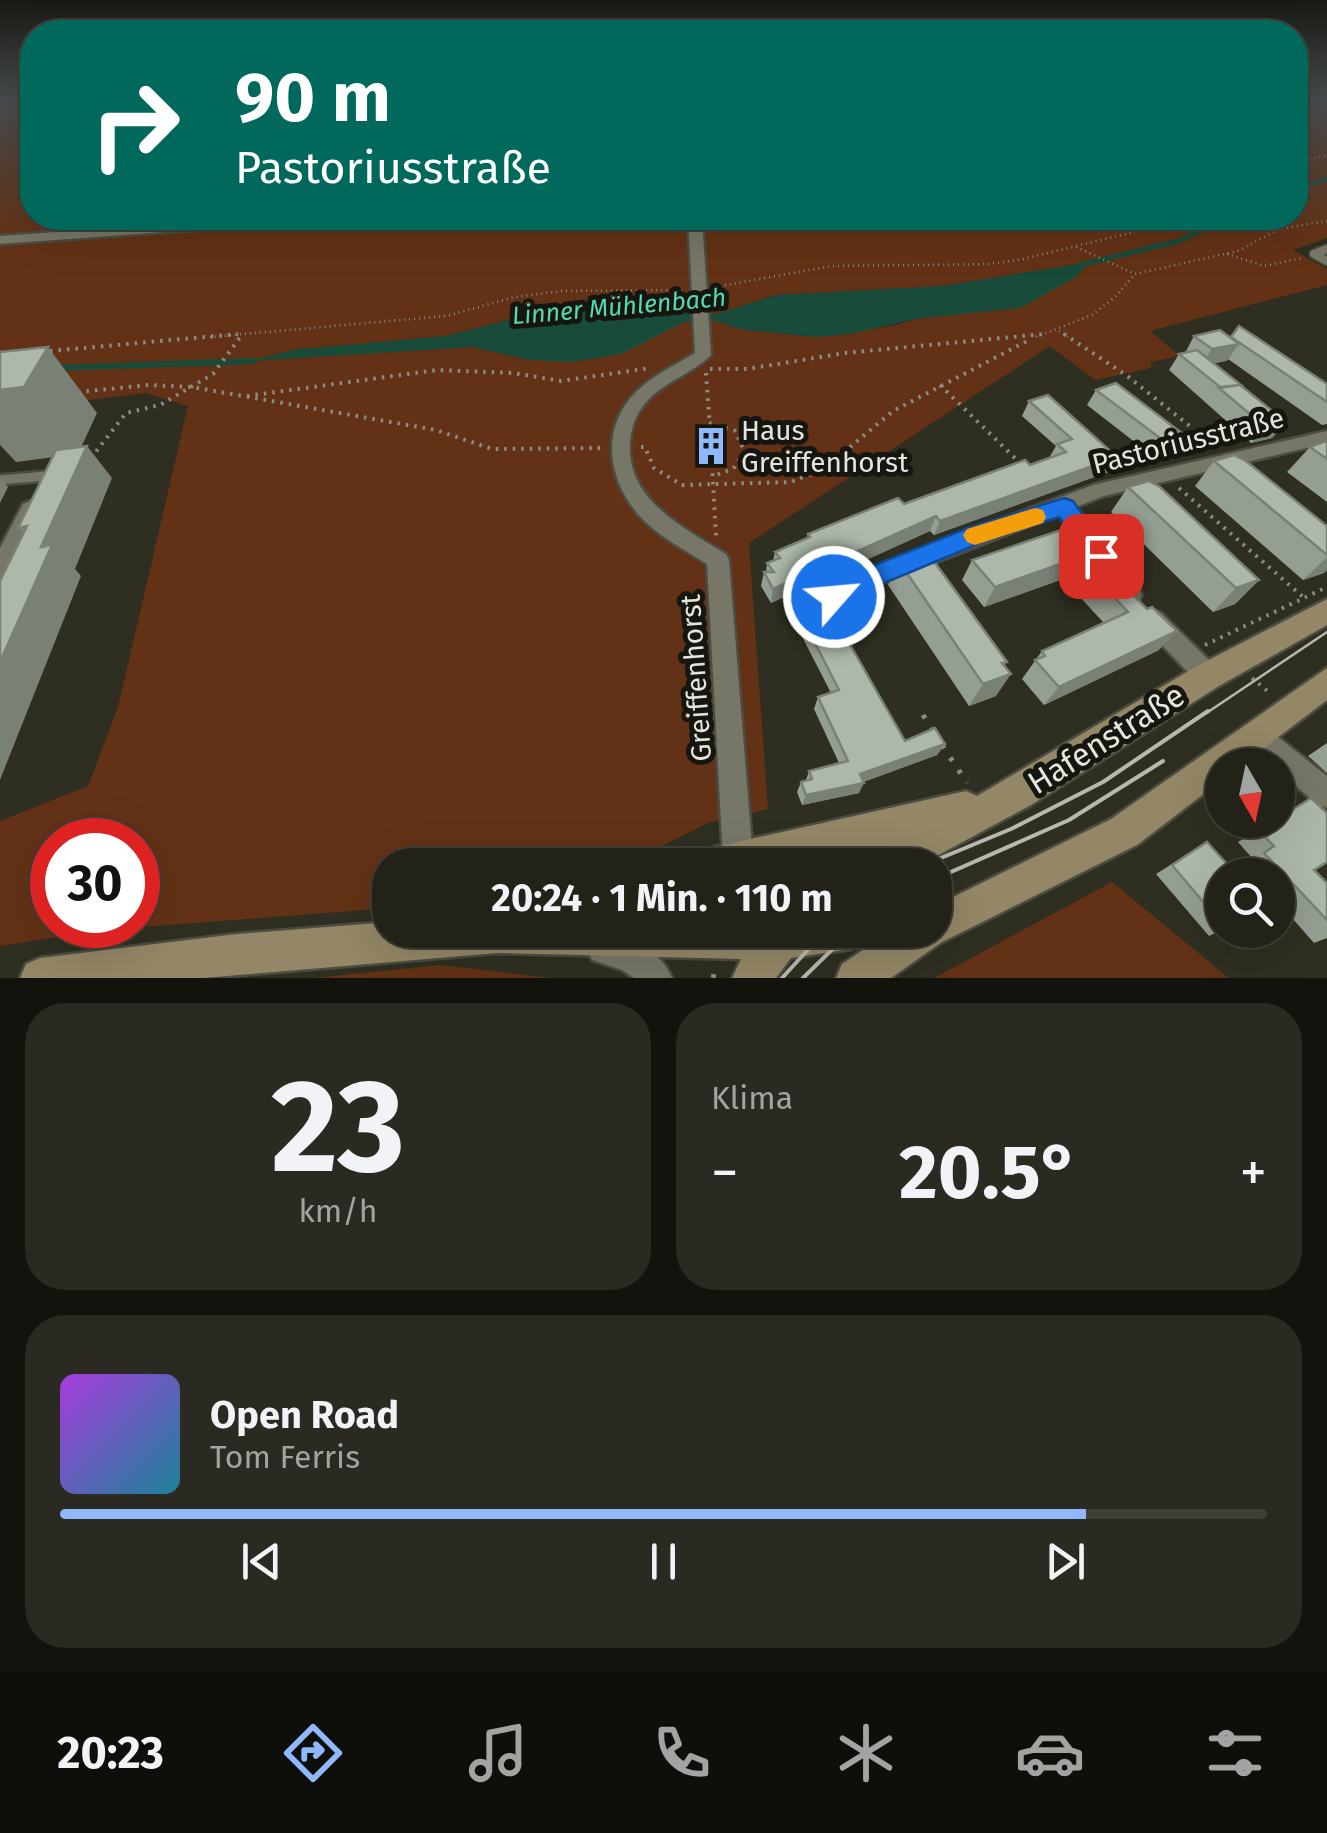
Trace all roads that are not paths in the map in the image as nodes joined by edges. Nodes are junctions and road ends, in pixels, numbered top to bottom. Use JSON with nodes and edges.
{"nodes":[{"id":1,"x":136,"y":230,"type":"edge"},
{"id":2,"x":696,"y":230,"type":"edge"},
{"id":3,"x":0,"y":240,"type":"edge"},
{"id":4,"x":1327,"y":249,"type":"edge"},
{"id":5,"x":1327,"y":261,"type":"edge"},
{"id":6,"x":1327,"y":437,"type":"edge"},
{"id":7,"x":46,"y":476,"type":"joint"},
{"id":8,"x":0,"y":480,"type":"edge"},
{"id":9,"x":1064,"y":507,"type":"junction"},
{"id":10,"x":0,"y":570,"type":"edge"},
{"id":11,"x":834,"y":597,"type":"dead end"},
{"id":12,"x":1315,"y":604,"type":"edge"},
{"id":13,"x":1209,"y":659,"type":"junction"},
{"id":14,"x":1327,"y":682,"type":"edge"},
{"id":15,"x":1255,"y":735,"type":"junction"},
{"id":16,"x":1018,"y":794,"type":"junction"},
{"id":17,"x":1327,"y":794,"type":"edge"},
{"id":18,"x":726,"y":848,"type":"edge"},
{"id":19,"x":794,"y":848,"type":"edge"},
{"id":20,"x":915,"y":848,"type":"edge"},
{"id":21,"x":952,"y":917,"type":"edge"},
{"id":22,"x":372,"y":943,"type":"edge"},
{"id":23,"x":614,"y":948,"type":"edge"},
{"id":24,"x":686,"y":948,"type":"edge"},
{"id":25,"x":774,"y":948,"type":"edge"},
{"id":26,"x":901,"y":948,"type":"edge"},
{"id":27,"x":648,"y":953,"type":"edge"},
{"id":28,"x":40,"y":978,"type":"edge"},
{"id":29,"x":752,"y":978,"type":"edge"},
{"id":30,"x":856,"y":978,"type":"edge"}],
"edges":[{"from":1,"to":3,"type":"street"},
{"from":2,"to":18,"type":"street","name":"Greiffenhorst"},
{"from":4,"to":5,"type":"lane"},
{"from":6,"to":9,"type":"street","name":"Pastoriusstraße"},
{"from":7,"to":8,"type":"lane"},
{"from":7,"to":10,"type":"street"},
{"from":9,"to":11,"type":"street","name":"Pastoriusstraße"},
{"from":9,"to":13,"type":"street","name":"Pastoriusstraße"},
{"from":12,"to":13,"type":"main road","name":"Hafenstraße"},
{"from":13,"to":16,"type":"main road","name":"Hafenstraße"},
{"from":14,"to":15,"type":"main road"},
{"from":15,"to":17,"type":"street"},
{"from":15,"to":21,"type":"main road"},
{"from":16,"to":19,"type":"main road"},
{"from":16,"to":20,"type":"main road","name":"Hafenstraße"},
{"from":22,"to":28,"type":"main road"},
{"from":23,"to":27,"type":"main road"},
{"from":24,"to":27,"type":"main road"},
{"from":25,"to":29,"type":"main road"},
{"from":26,"to":30,"type":"main road"}]}
